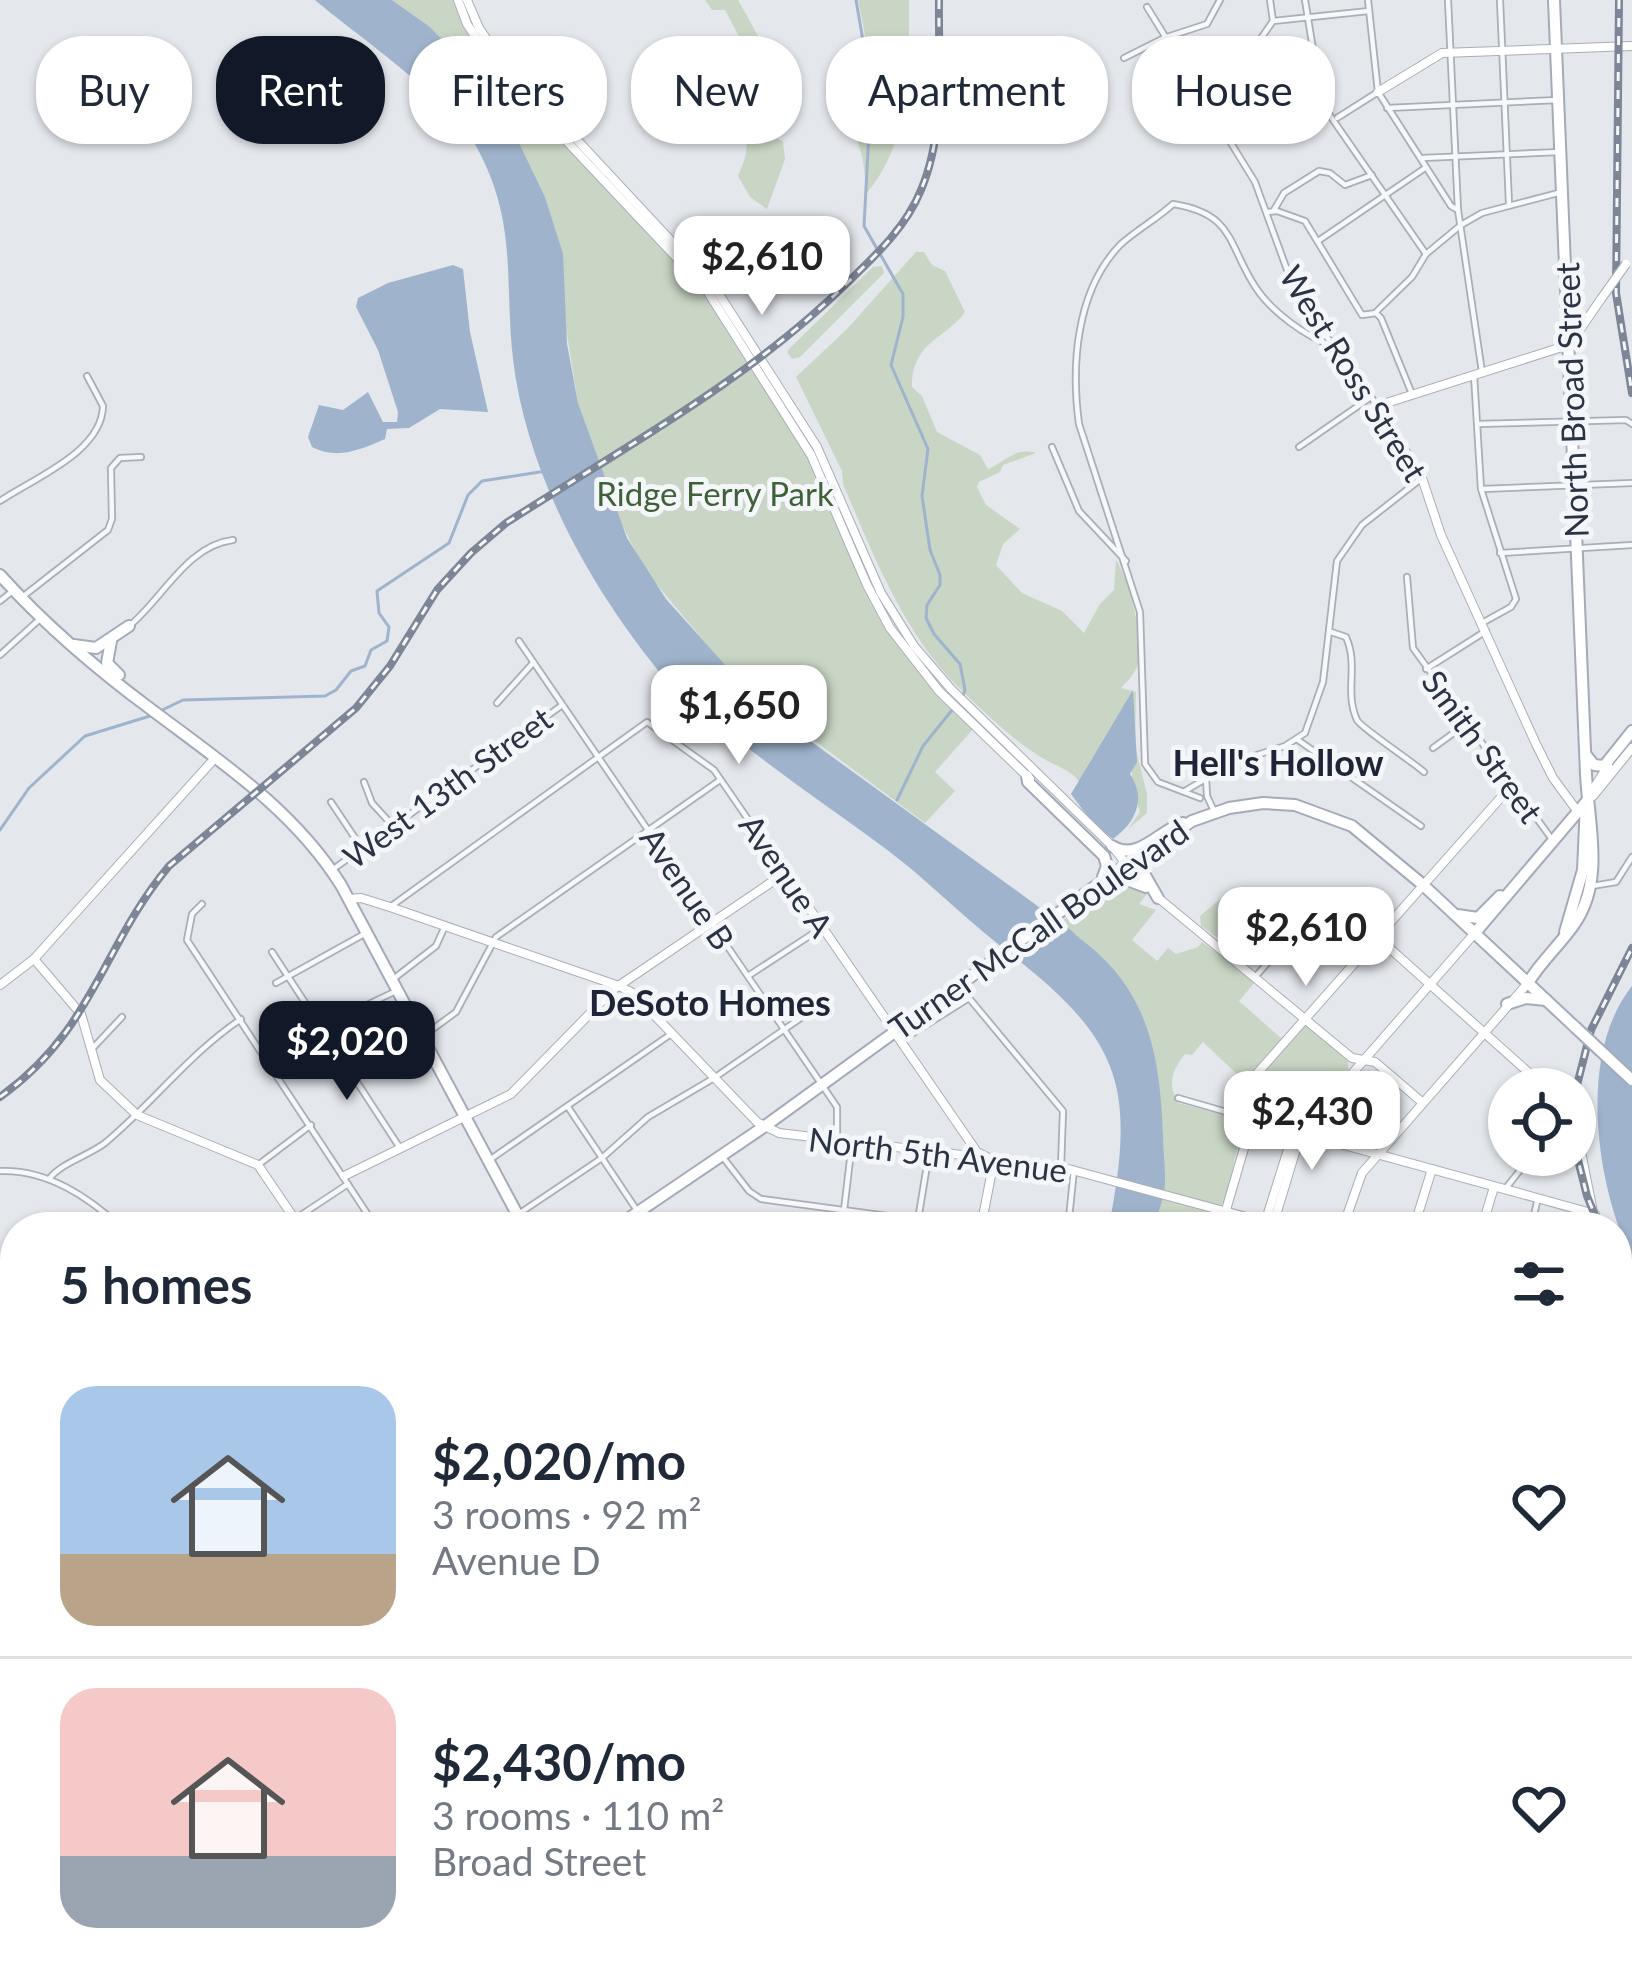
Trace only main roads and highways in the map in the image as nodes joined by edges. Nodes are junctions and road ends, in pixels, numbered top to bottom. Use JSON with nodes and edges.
{"nodes":[{"id":1,"x":1554,"y":0,"type":"edge"},
{"id":2,"x":0,"y":575,"type":"edge"},
{"id":3,"x":129,"y":626,"type":"road end"},
{"id":4,"x":111,"y":641,"type":"road end"},
{"id":5,"x":71,"y":644,"type":"junction"},
{"id":6,"x":136,"y":695,"type":"junction"},
{"id":7,"x":1632,"y":732,"type":"edge"},
{"id":8,"x":1586,"y":754,"type":"junction"},
{"id":9,"x":1028,"y":776,"type":"road end"},
{"id":10,"x":1587,"y":801,"type":"junction"},
{"id":11,"x":1203,"y":816,"type":"junction"},
{"id":12,"x":1583,"y":841,"type":"junction"},
{"id":13,"x":1555,"y":842,"type":"junction"},
{"id":14,"x":1112,"y":846,"type":"road end"},
{"id":15,"x":1151,"y":850,"type":"junction"},
{"id":16,"x":1099,"y":884,"type":"junction"},
{"id":17,"x":1585,"y":884,"type":"junction"},
{"id":18,"x":1146,"y":887,"type":"road end"},
{"id":19,"x":1514,"y":890,"type":"junction"},
{"id":20,"x":1157,"y":898,"type":"road end"},
{"id":21,"x":1075,"y":902,"type":"junction"},
{"id":22,"x":1453,"y":914,"type":"junction"},
{"id":23,"x":1474,"y":934,"type":"junction"},
{"id":24,"x":1528,"y":982,"type":"junction"},
{"id":25,"x":1546,"y":1000,"type":"junction"},
{"id":26,"x":1507,"y":1004,"type":"road end"},
{"id":27,"x":1632,"y":1080,"type":"edge"},
{"id":28,"x":515,"y":1212,"type":"edge"},
{"id":29,"x":638,"y":1212,"type":"edge"}],
"edges":[{"from":1,"to":8,"type":"main road","name":"North Broad Street"},
{"from":2,"to":5,"type":"main road"},
{"from":3,"to":5,"type":"main road"},
{"from":4,"to":6,"type":"main road"},
{"from":5,"to":6,"type":"main road"},
{"from":6,"to":28,"type":"main road"},
{"from":7,"to":8,"type":"main road"},
{"from":8,"to":10,"type":"main road","name":"North Broad Street"},
{"from":9,"to":16,"type":"main road"},
{"from":10,"to":12,"type":"main road"},
{"from":10,"to":13,"type":"main road"},
{"from":10,"to":17,"type":"main road"},
{"from":11,"to":14,"type":"main road"},
{"from":11,"to":15,"type":"main road","name":"Turner McCall Boulevard"},
{"from":11,"to":22,"type":"main road","name":"Turner McCall Boulevard"},
{"from":12,"to":13,"type":"main road"},
{"from":12,"to":17,"type":"main road"},
{"from":13,"to":19,"type":"main road"},
{"from":15,"to":16,"type":"main road","name":"Turner McCall Boulevard"},
{"from":15,"to":20,"type":"main road"},
{"from":16,"to":21,"type":"main road","name":"Turner McCall Boulevard"},
{"from":17,"to":24,"type":"main road"},
{"from":18,"to":21,"type":"main road"},
{"from":19,"to":22,"type":"main road"},
{"from":19,"to":23,"type":"main road"},
{"from":21,"to":29,"type":"main road","name":"Turner McCall Boulevard"},
{"from":22,"to":23,"type":"main road","name":"Turner McCall Boulevard"},
{"from":23,"to":24,"type":"main road","name":"Turner McCall Boulevard"},
{"from":24,"to":25,"type":"main road","name":"Turner McCall Boulevard"},
{"from":25,"to":26,"type":"main road"},
{"from":25,"to":27,"type":"main road","name":"Turner McCall Boulevard","bridge":true}]}
